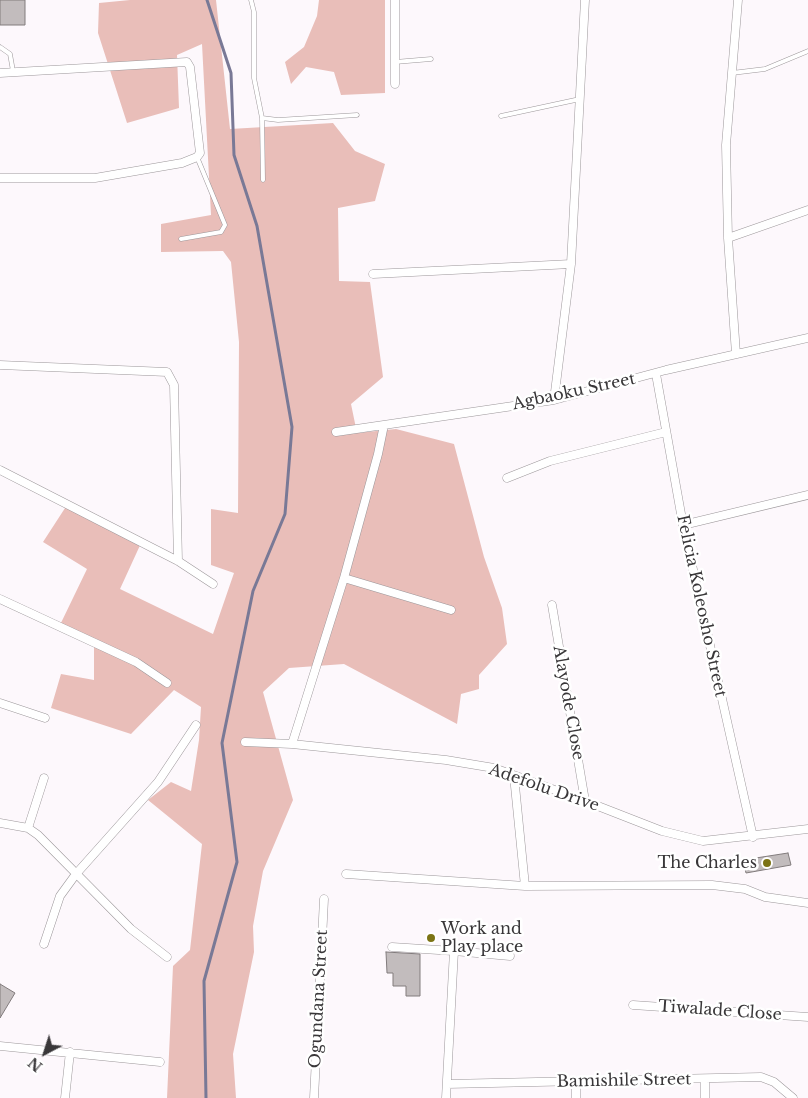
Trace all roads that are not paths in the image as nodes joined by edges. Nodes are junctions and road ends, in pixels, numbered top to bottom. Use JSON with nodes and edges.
{"nodes":[{"id":1,"x":251,"y":0,"type":"edge"},
{"id":2,"x":395,"y":0,"type":"edge"},
{"id":3,"x":586,"y":0,"type":"edge"},
{"id":4,"x":738,"y":0,"type":"edge"},
{"id":5,"x":0,"y":47,"type":"edge"},
{"id":6,"x":808,"y":51,"type":"edge"},
{"id":7,"x":431,"y":59,"type":"dead end"},
{"id":8,"x":395,"y":62,"type":"junction"},
{"id":9,"x":0,"y":73,"type":"edge"},
{"id":10,"x":13,"y":73,"type":"junction"},
{"id":11,"x":732,"y":73,"type":"junction"},
{"id":12,"x":395,"y":84,"type":"dead end"},
{"id":13,"x":580,"y":99,"type":"junction"},
{"id":14,"x":357,"y":115,"type":"dead end"},
{"id":15,"x":501,"y":116,"type":"dead end"},
{"id":16,"x":262,"y":118,"type":"junction"},
{"id":17,"x":197,"y":157,"type":"junction"},
{"id":18,"x":0,"y":178,"type":"edge"},
{"id":19,"x":264,"y":180,"type":"dead end"},
{"id":20,"x":808,"y":210,"type":"edge"},
{"id":21,"x":728,"y":238,"type":"junction"},
{"id":22,"x":181,"y":239,"type":"dead end"},
{"id":23,"x":571,"y":264,"type":"junction"},
{"id":24,"x":373,"y":274,"type":"dead end"},
{"id":25,"x":808,"y":338,"type":"edge"},
{"id":26,"x":736,"y":354,"type":"junction"},
{"id":27,"x":0,"y":365,"type":"edge"},
{"id":28,"x":656,"y":374,"type":"junction"},
{"id":29,"x":554,"y":400,"type":"junction"},
{"id":30,"x":384,"y":425,"type":"junction"},
{"id":31,"x":336,"y":432,"type":"dead end"},
{"id":32,"x":666,"y":432,"type":"junction"},
{"id":33,"x":0,"y":470,"type":"edge"},
{"id":34,"x":507,"y":478,"type":"dead end"},
{"id":35,"x":808,"y":495,"type":"edge"},
{"id":36,"x":683,"y":525,"type":"junction"},
{"id":37,"x":178,"y":561,"type":"junction"},
{"id":38,"x":344,"y":578,"type":"junction"},
{"id":39,"x":213,"y":584,"type":"dead end"},
{"id":40,"x":0,"y":599,"type":"edge"},
{"id":41,"x":552,"y":605,"type":"dead end"},
{"id":42,"x":451,"y":610,"type":"dead end"},
{"id":43,"x":167,"y":683,"type":"dead end"},
{"id":44,"x":0,"y":704,"type":"edge"},
{"id":45,"x":45,"y":718,"type":"dead end"},
{"id":46,"x":196,"y":725,"type":"dead end"},
{"id":47,"x":246,"y":742,"type":"dead end"},
{"id":48,"x":292,"y":744,"type":"junction"},
{"id":49,"x":514,"y":776,"type":"junction"},
{"id":50,"x":44,"y":778,"type":"dead end"},
{"id":51,"x":585,"y":800,"type":"junction"},
{"id":52,"x":0,"y":823,"type":"edge"},
{"id":53,"x":28,"y":828,"type":"junction"},
{"id":54,"x":808,"y":829,"type":"edge"},
{"id":55,"x":753,"y":837,"type":"junction"},
{"id":56,"x":76,"y":874,"type":"junction"},
{"id":57,"x":346,"y":874,"type":"dead end"},
{"id":58,"x":525,"y":886,"type":"junction"},
{"id":59,"x":324,"y":899,"type":"dead end"},
{"id":60,"x":808,"y":903,"type":"edge"},
{"id":61,"x":44,"y":944,"type":"dead end"},
{"id":62,"x":392,"y":947,"type":"dead end"},
{"id":63,"x":454,"y":952,"type":"junction"},
{"id":64,"x":510,"y":956,"type":"dead end"},
{"id":65,"x":167,"y":957,"type":"dead end"},
{"id":66,"x":633,"y":1005,"type":"dead end"},
{"id":67,"x":808,"y":1017,"type":"edge"},
{"id":68,"x":0,"y":1046,"type":"edge"},
{"id":69,"x":70,"y":1052,"type":"junction"},
{"id":70,"x":160,"y":1062,"type":"dead end"},
{"id":71,"x":705,"y":1079,"type":"junction"},
{"id":72,"x":576,"y":1082,"type":"junction"},
{"id":73,"x":447,"y":1084,"type":"junction"},
{"id":74,"x":65,"y":1098,"type":"edge"},
{"id":75,"x":314,"y":1098,"type":"edge"},
{"id":76,"x":446,"y":1098,"type":"edge"},
{"id":77,"x":576,"y":1098,"type":"edge"},
{"id":78,"x":705,"y":1098,"type":"edge"},
{"id":79,"x":793,"y":1098,"type":"edge"}],
"edges":[{"from":1,"to":16,"type":"lane"},
{"from":2,"to":8,"type":"street"},
{"from":3,"to":13,"type":"street"},
{"from":4,"to":11,"type":"street"},
{"from":5,"to":10,"type":"lane"},
{"from":6,"to":11,"type":"lane"},
{"from":7,"to":8,"type":"lane"},
{"from":8,"to":12,"type":"street"},
{"from":9,"to":10,"type":"street"},
{"from":10,"to":17,"type":"street"},
{"from":11,"to":21,"type":"street"},
{"from":13,"to":15,"type":"lane"},
{"from":13,"to":23,"type":"street"},
{"from":14,"to":16,"type":"lane"},
{"from":16,"to":19,"type":"lane"},
{"from":17,"to":18,"type":"street"},
{"from":17,"to":22,"type":"lane"},
{"from":20,"to":21,"type":"street"},
{"from":21,"to":26,"type":"street"},
{"from":23,"to":24,"type":"street"},
{"from":23,"to":29,"type":"street"},
{"from":25,"to":26,"type":"street","name":"Agbaoku Street"},
{"from":26,"to":28,"type":"street","name":"Agbaoku Street"},
{"from":27,"to":37,"type":"street"},
{"from":28,"to":29,"type":"street","name":"Agbaoku Street"},
{"from":28,"to":32,"type":"street","name":"Felicia Koleosho Street"},
{"from":29,"to":30,"type":"street","name":"Agbaoku Street"},
{"from":30,"to":31,"type":"street","name":"Agbaoku Street"},
{"from":30,"to":38,"type":"street"},
{"from":32,"to":34,"type":"street"},
{"from":32,"to":36,"type":"street","name":"Felicia Koleosho Street"},
{"from":33,"to":37,"type":"street"},
{"from":35,"to":36,"type":"street"},
{"from":36,"to":55,"type":"street","name":"Felicia Koleosho Street"},
{"from":37,"to":39,"type":"street"},
{"from":38,"to":42,"type":"street"},
{"from":38,"to":48,"type":"street"},
{"from":40,"to":43,"type":"street"},
{"from":41,"to":51,"type":"street","name":"Alayode Close"},
{"from":44,"to":45,"type":"street"},
{"from":46,"to":56,"type":"street"},
{"from":47,"to":48,"type":"street","name":"Adefolu Drive"},
{"from":48,"to":49,"type":"street","name":"Adefolu Drive"},
{"from":49,"to":51,"type":"street","name":"Adefolu Drive"},
{"from":49,"to":58,"type":"street"},
{"from":50,"to":53,"type":"street"},
{"from":51,"to":55,"type":"street","name":"Adefolu Drive"},
{"from":52,"to":53,"type":"street"},
{"from":53,"to":56,"type":"street"},
{"from":54,"to":55,"type":"street","name":"Adefolu Drive"},
{"from":56,"to":61,"type":"street"},
{"from":56,"to":65,"type":"street"},
{"from":57,"to":58,"type":"street"},
{"from":58,"to":60,"type":"street"},
{"from":59,"to":75,"type":"street","name":"Ogundana Street"},
{"from":62,"to":63,"type":"street"},
{"from":63,"to":64,"type":"street"},
{"from":63,"to":73,"type":"street"},
{"from":66,"to":67,"type":"street","name":"Tiwalade Close"},
{"from":68,"to":69,"type":"street"},
{"from":69,"to":70,"type":"street"},
{"from":69,"to":74,"type":"street"},
{"from":71,"to":72,"type":"street","name":"Bamishile Street"},
{"from":71,"to":78,"type":"street"},
{"from":71,"to":79,"type":"street","name":"Bamishile Street"},
{"from":72,"to":73,"type":"street","name":"Bamishile Street"},
{"from":72,"to":77,"type":"street"},
{"from":73,"to":76,"type":"street"}]}
